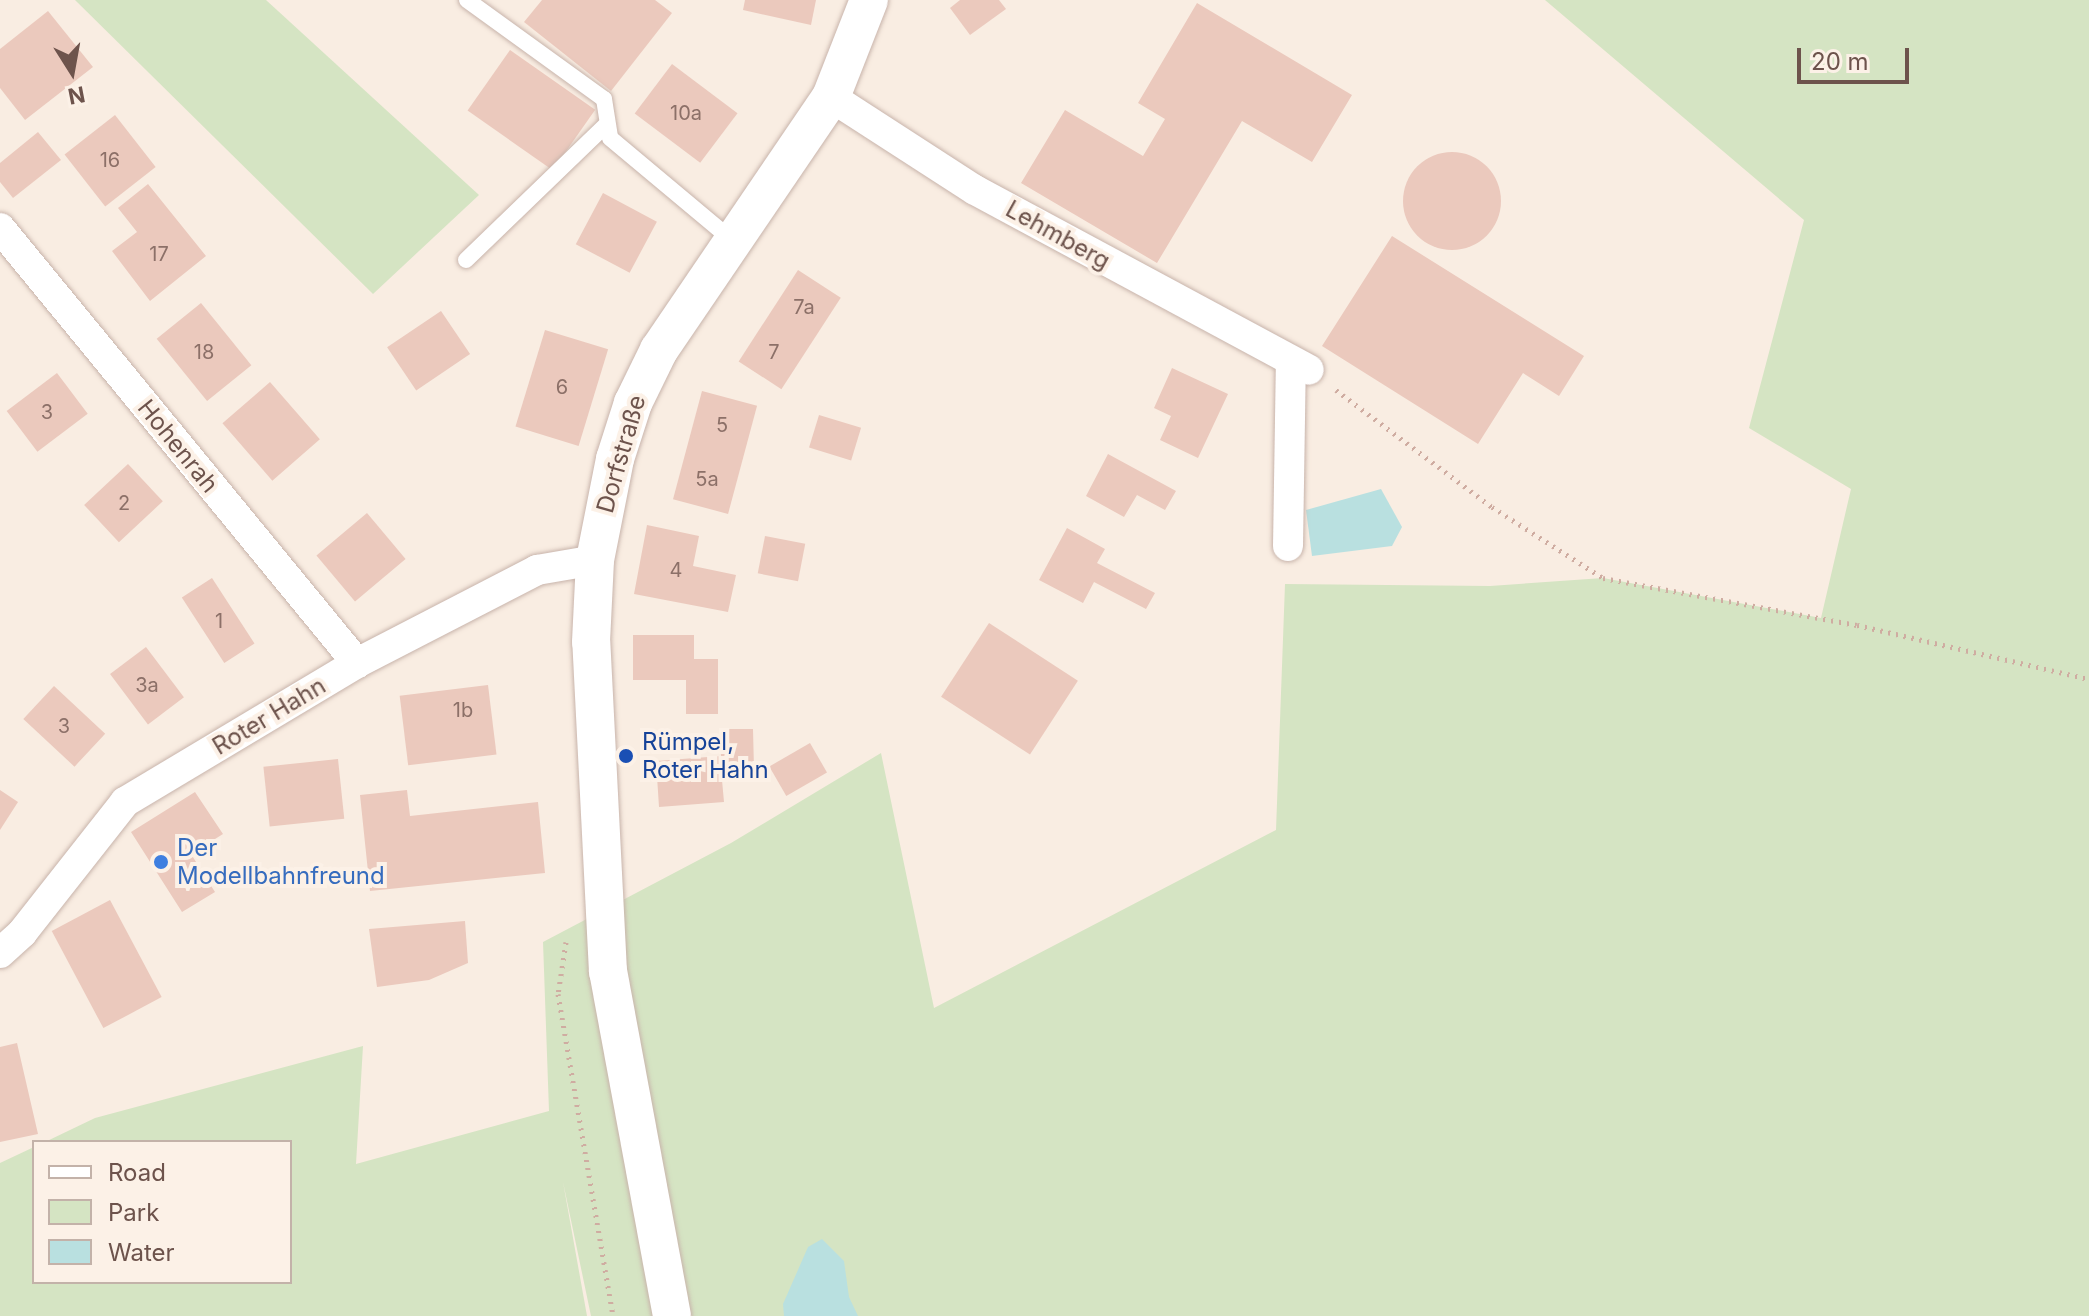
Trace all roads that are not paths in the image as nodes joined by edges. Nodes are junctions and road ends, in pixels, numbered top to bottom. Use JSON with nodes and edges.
{"nodes":[{"id":1,"x":467,"y":0,"type":"edge"},
{"id":2,"x":869,"y":0,"type":"edge"},
{"id":3,"x":831,"y":97,"type":"junction"},
{"id":4,"x":605,"y":126,"type":"junction"},
{"id":5,"x":0,"y":228,"type":"edge"},
{"id":6,"x":731,"y":239,"type":"junction"},
{"id":7,"x":466,"y":260,"type":"dead end"},
{"id":8,"x":1288,"y":546,"type":"dead end"},
{"id":9,"x":595,"y":560,"type":"junction"},
{"id":10,"x":357,"y":663,"type":"junction"},
{"id":11,"x":0,"y":953,"type":"edge"},
{"id":12,"x":672,"y":1316,"type":"edge"}],
"edges":[{"from":1,"to":4,"type":"lane"},
{"from":2,"to":3,"type":"street","name":"Dorfstraße"},
{"from":3,"to":6,"type":"street","name":"Dorfstraße"},
{"from":3,"to":8,"type":"street","name":"Lehmberg"},
{"from":4,"to":6,"type":"lane"},
{"from":4,"to":7,"type":"lane"},
{"from":5,"to":10,"type":"street","name":"Hohenrah"},
{"from":6,"to":9,"type":"street","name":"Dorfstraße"},
{"from":9,"to":10,"type":"street","name":"Roter Hahn"},
{"from":9,"to":12,"type":"street","name":"Dorfstraße"},
{"from":10,"to":11,"type":"street","name":"Roter Hahn"}]}
